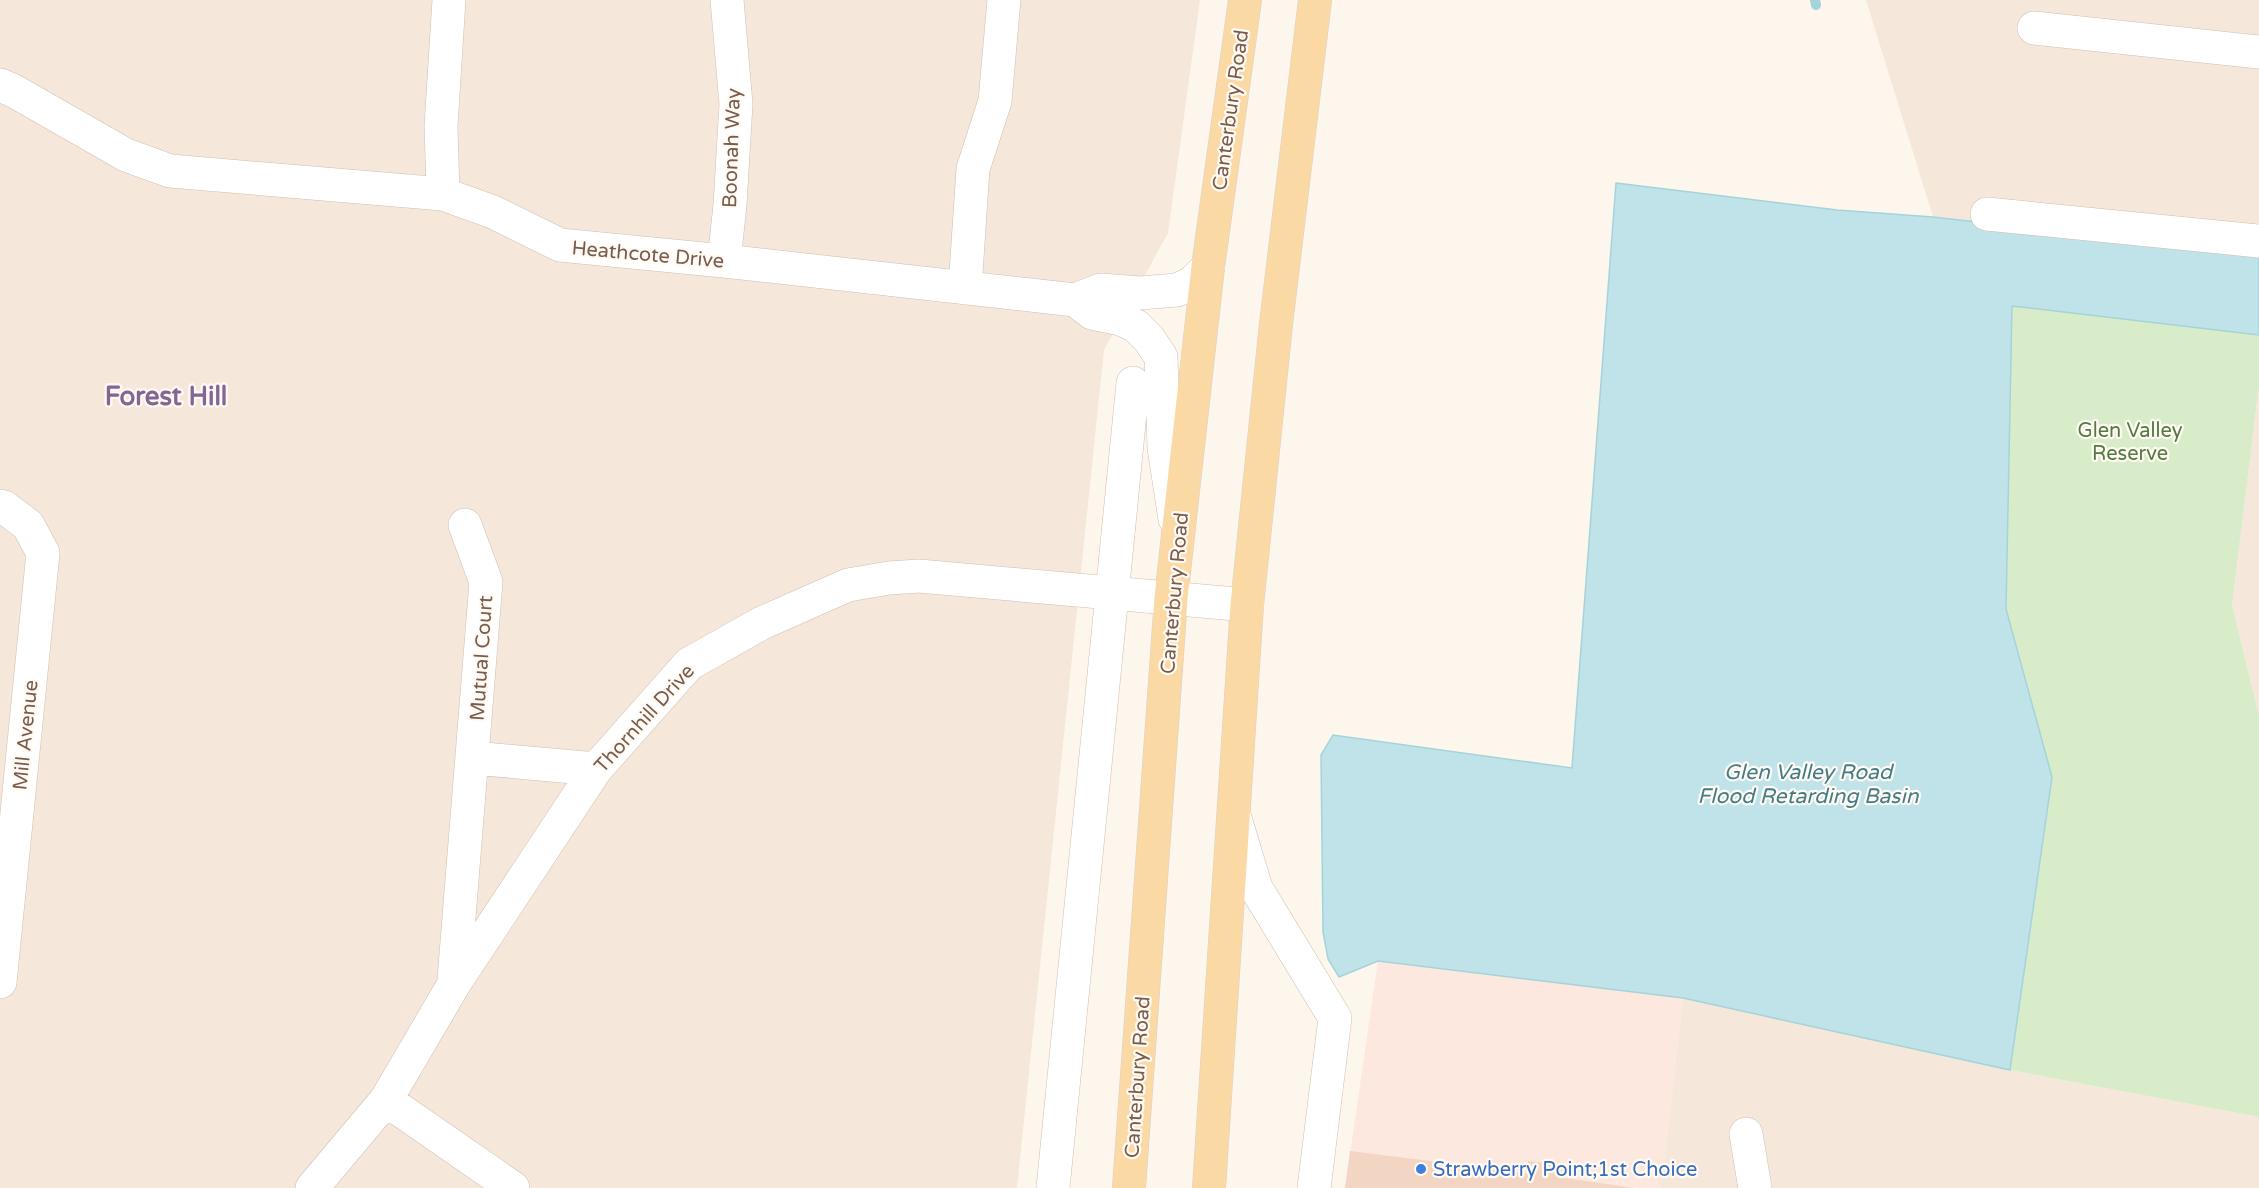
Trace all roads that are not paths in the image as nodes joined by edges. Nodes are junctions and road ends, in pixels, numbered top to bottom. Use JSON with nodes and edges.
{"nodes":[{"id":1,"x":449,"y":0,"type":"edge"},
{"id":2,"x":727,"y":0,"type":"edge"},
{"id":3,"x":1004,"y":0,"type":"edge"},
{"id":4,"x":1245,"y":0,"type":"edge"},
{"id":5,"x":1316,"y":0,"type":"edge"},
{"id":6,"x":2034,"y":28,"type":"dead end"},
{"id":7,"x":2259,"y":52,"type":"edge"},
{"id":8,"x":0,"y":85,"type":"edge"},
{"id":9,"x":443,"y":194,"type":"junction"},
{"id":10,"x":1987,"y":214,"type":"dead end"},
{"id":11,"x":2259,"y":241,"type":"edge"},
{"id":12,"x":724,"y":261,"type":"junction"},
{"id":13,"x":1208,"y":267,"type":"junction"},
{"id":14,"x":965,"y":288,"type":"junction"},
{"id":15,"x":1075,"y":300,"type":"junction"},
{"id":16,"x":1133,"y":383,"type":"dead end"},
{"id":17,"x":0,"y":506,"type":"edge"},
{"id":18,"x":465,"y":525,"type":"dead end"},
{"id":19,"x":1178,"y":541,"type":"junction"},
{"id":20,"x":1113,"y":594,"type":"junction"},
{"id":21,"x":1171,"y":598,"type":"junction"},
{"id":22,"x":1247,"y":605,"type":"junction"},
{"id":23,"x":473,"y":758,"type":"junction"},
{"id":24,"x":596,"y":769,"type":"junction"},
{"id":25,"x":1232,"y":811,"type":"junction"},
{"id":26,"x":0,"y":982,"type":"edge"},
{"id":27,"x":454,"y":984,"type":"junction"},
{"id":28,"x":386,"y":1100,"type":"junction"},
{"id":29,"x":1746,"y":1134,"type":"dead end"},
{"id":30,"x":312,"y":1188,"type":"edge"},
{"id":31,"x":513,"y":1188,"type":"edge"},
{"id":32,"x":1053,"y":1188,"type":"edge"},
{"id":33,"x":1129,"y":1188,"type":"edge"},
{"id":34,"x":1209,"y":1188,"type":"edge"},
{"id":35,"x":1314,"y":1188,"type":"edge"},
{"id":36,"x":1755,"y":1188,"type":"edge"}],
"edges":[{"from":1,"to":9,"type":"street"},
{"from":2,"to":12,"type":"street","name":"Boonah Way"},
{"from":3,"to":14,"type":"street"},
{"from":4,"to":13,"type":"main road","name":"Canterbury Road"},
{"from":5,"to":22,"type":"main road"},
{"from":6,"to":7,"type":"street"},
{"from":8,"to":9,"type":"street","name":"Heathcote Drive"},
{"from":9,"to":12,"type":"street","name":"Heathcote Drive"},
{"from":10,"to":11,"type":"street"},
{"from":12,"to":14,"type":"street","name":"Heathcote Drive"},
{"from":13,"to":15,"type":"street","name":"Heathcote Drive"},
{"from":13,"to":19,"type":"main road","name":"Canterbury Road"},
{"from":14,"to":15,"type":"street","name":"Heathcote Drive"},
{"from":15,"to":19,"type":"street","name":"Heathcote Drive"},
{"from":16,"to":20,"type":"street"},
{"from":17,"to":26,"type":"street","name":"Mill Avenue"},
{"from":18,"to":23,"type":"street","name":"Mutual Court"},
{"from":19,"to":21,"type":"main road","name":"Canterbury Road"},
{"from":20,"to":21,"type":"street","name":"Thornhill Drive"},
{"from":20,"to":24,"type":"street","name":"Thornhill Drive"},
{"from":20,"to":32,"type":"street"},
{"from":21,"to":22,"type":"street","name":"Thornhill Drive"},
{"from":21,"to":33,"type":"main road","name":"Canterbury Road"},
{"from":22,"to":25,"type":"main road"},
{"from":23,"to":24,"type":"street"},
{"from":23,"to":27,"type":"street","name":"Mutual Court"},
{"from":24,"to":27,"type":"street","name":"Thornhill Drive"},
{"from":25,"to":34,"type":"main road"},
{"from":25,"to":35,"type":"street"},
{"from":27,"to":28,"type":"street","name":"Thornhill Drive"},
{"from":28,"to":30,"type":"street","name":"Thornhill Drive"},
{"from":28,"to":31,"type":"street"},
{"from":29,"to":36,"type":"street"}]}
